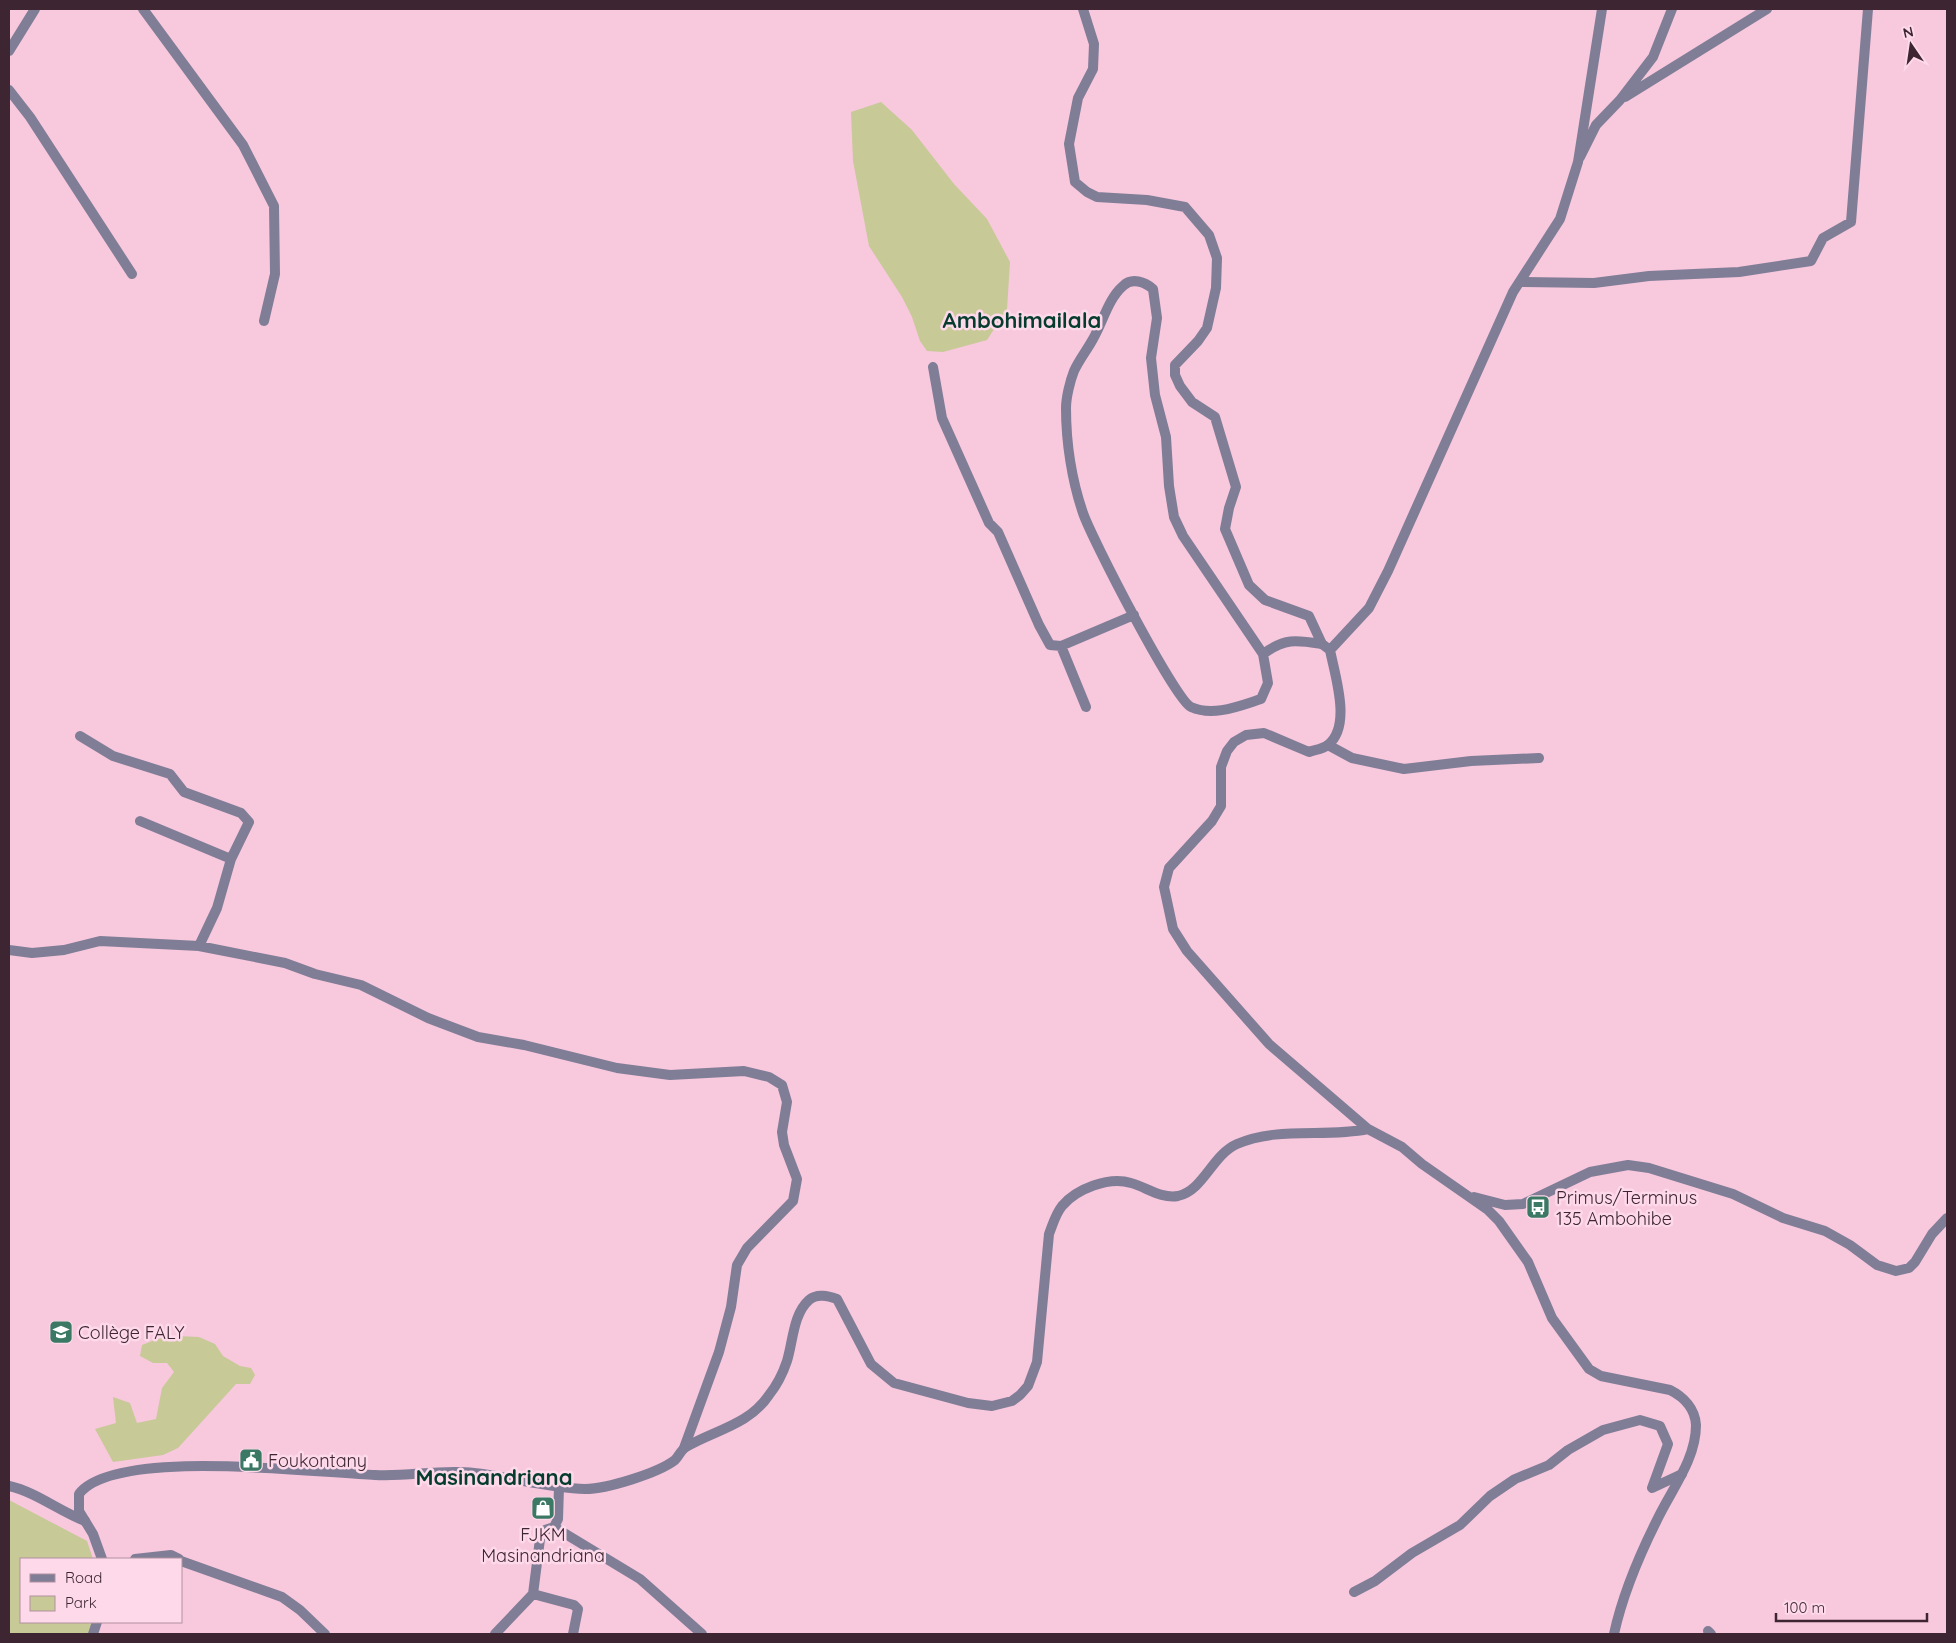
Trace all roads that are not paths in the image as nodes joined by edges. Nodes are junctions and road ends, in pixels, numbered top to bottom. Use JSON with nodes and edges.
{"nodes":[{"id":1,"x":35,"y":9,"type":"edge"},
{"id":2,"x":143,"y":9,"type":"edge"},
{"id":3,"x":1083,"y":9,"type":"edge"},
{"id":4,"x":1602,"y":9,"type":"edge"},
{"id":5,"x":1672,"y":9,"type":"edge"},
{"id":6,"x":1767,"y":9,"type":"edge"},
{"id":7,"x":1868,"y":9,"type":"edge"},
{"id":8,"x":9,"y":51,"type":"edge"},
{"id":9,"x":9,"y":90,"type":"edge"},
{"id":10,"x":1620,"y":100,"type":"junction"},
{"id":11,"x":1578,"y":162,"type":"junction"},
{"id":12,"x":132,"y":274,"type":"dead end"},
{"id":13,"x":1520,"y":282,"type":"junction"},
{"id":14,"x":264,"y":321,"type":"dead end"},
{"id":15,"x":934,"y":367,"type":"dead end"},
{"id":16,"x":1134,"y":615,"type":"junction"},
{"id":17,"x":1060,"y":646,"type":"junction"},
{"id":18,"x":1326,"y":647,"type":"junction"},
{"id":19,"x":1263,"y":654,"type":"junction"},
{"id":20,"x":1086,"y":707,"type":"dead end"},
{"id":21,"x":80,"y":736,"type":"dead end"},
{"id":22,"x":1328,"y":745,"type":"junction"},
{"id":23,"x":1539,"y":758,"type":"dead end"},
{"id":24,"x":140,"y":821,"type":"dead end"},
{"id":25,"x":231,"y":860,"type":"junction"},
{"id":26,"x":199,"y":946,"type":"junction"},
{"id":27,"x":9,"y":950,"type":"edge"},
{"id":28,"x":1368,"y":1129,"type":"junction"},
{"id":29,"x":1468,"y":1195,"type":"junction"},
{"id":30,"x":1947,"y":1218,"type":"edge"},
{"id":31,"x":684,"y":1448,"type":"junction"},
{"id":32,"x":1682,"y":1474,"type":"junction"},
{"id":33,"x":9,"y":1486,"type":"edge"},
{"id":34,"x":558,"y":1487,"type":"junction"},
{"id":35,"x":85,"y":1521,"type":"junction"},
{"id":36,"x":554,"y":1526,"type":"junction"},
{"id":37,"x":102,"y":1558,"type":"edge"},
{"id":38,"x":144,"y":1558,"type":"edge"},
{"id":39,"x":177,"y":1558,"type":"edge"},
{"id":40,"x":182,"y":1561,"type":"edge"},
{"id":41,"x":1354,"y":1592,"type":"dead end"},
{"id":42,"x":533,"y":1594,"type":"junction"},
{"id":43,"x":325,"y":1634,"type":"edge"},
{"id":44,"x":495,"y":1634,"type":"edge"},
{"id":45,"x":573,"y":1634,"type":"edge"},
{"id":46,"x":702,"y":1634,"type":"edge"},
{"id":47,"x":1614,"y":1634,"type":"edge"}],
"edges":[{"from":1,"to":8,"type":"street"},
{"from":2,"to":14,"type":"street"},
{"from":3,"to":18,"type":"street"},
{"from":4,"to":11,"type":"street"},
{"from":5,"to":10,"type":"street"},
{"from":6,"to":10,"type":"street"},
{"from":7,"to":13,"type":"street"},
{"from":9,"to":12,"type":"street"},
{"from":10,"to":11,"type":"street"},
{"from":11,"to":13,"type":"street"},
{"from":13,"to":18,"type":"street"},
{"from":15,"to":17,"type":"street"},
{"from":16,"to":17,"type":"street"},
{"from":16,"to":19,"type":"street"},
{"from":16,"to":19,"type":"street"},
{"from":17,"to":20,"type":"street"},
{"from":18,"to":19,"type":"street"},
{"from":18,"to":22,"type":"street"},
{"from":21,"to":25,"type":"street"},
{"from":22,"to":23,"type":"street"},
{"from":22,"to":28,"type":"street"},
{"from":24,"to":25,"type":"street"},
{"from":25,"to":26,"type":"street"},
{"from":26,"to":27,"type":"street"},
{"from":26,"to":31,"type":"street"},
{"from":28,"to":29,"type":"street"},
{"from":28,"to":31,"type":"street"},
{"from":29,"to":30,"type":"street"},
{"from":29,"to":32,"type":"street"},
{"from":31,"to":34,"type":"street"},
{"from":32,"to":41,"type":"street"},
{"from":32,"to":47,"type":"street"},
{"from":33,"to":35,"type":"street"},
{"from":34,"to":35,"type":"street"},
{"from":34,"to":36,"type":"street"},
{"from":35,"to":37,"type":"street"},
{"from":36,"to":42,"type":"street"},
{"from":36,"to":46,"type":"street"},
{"from":38,"to":39,"type":"street"},
{"from":40,"to":43,"type":"street"},
{"from":42,"to":44,"type":"street"},
{"from":42,"to":45,"type":"street"}]}
